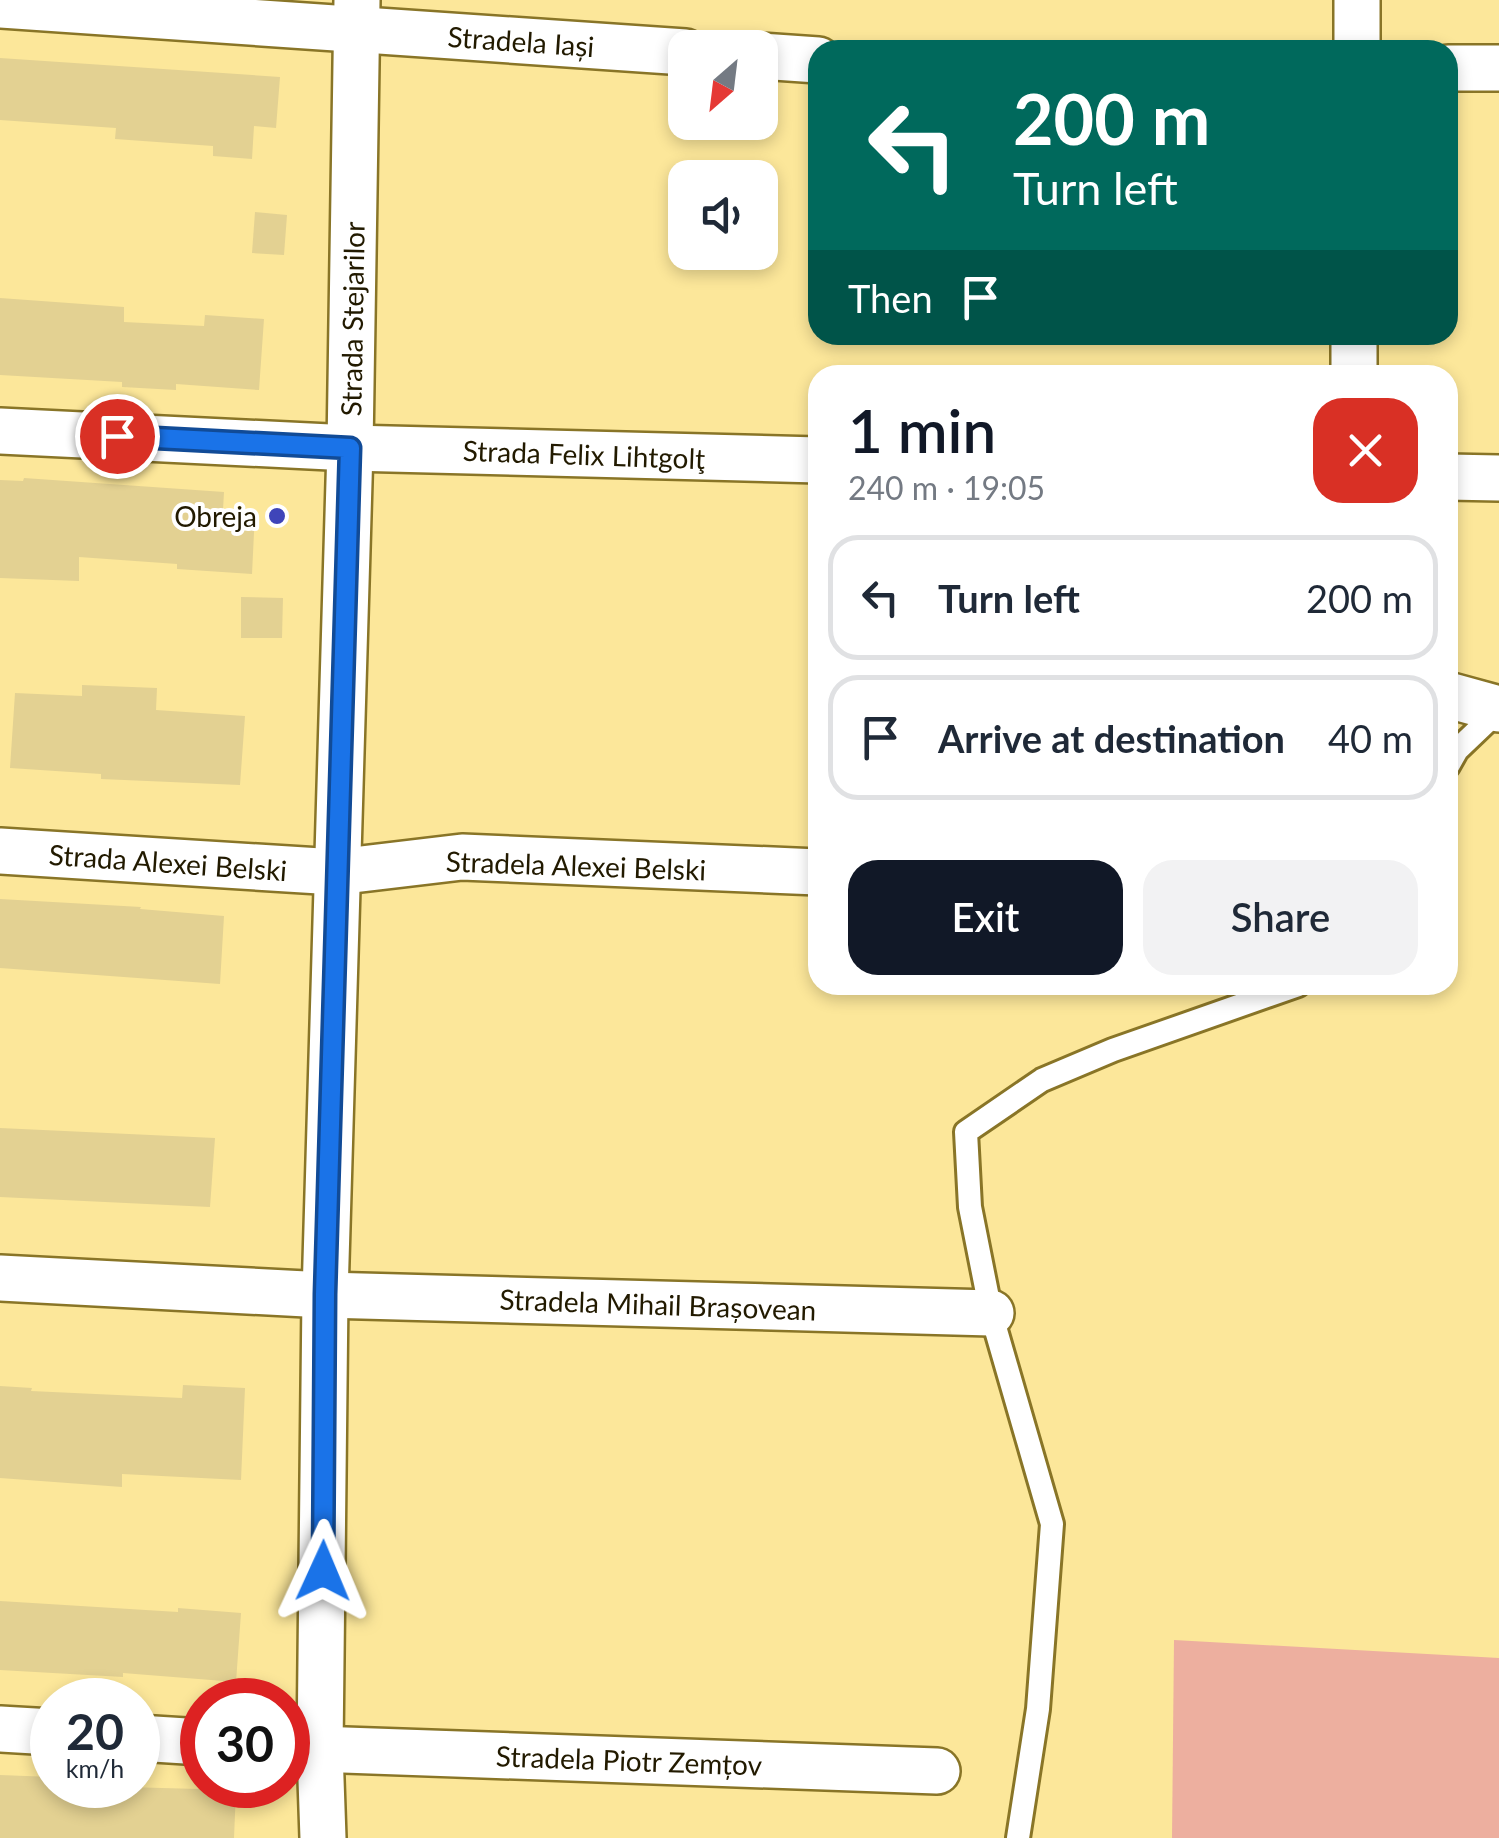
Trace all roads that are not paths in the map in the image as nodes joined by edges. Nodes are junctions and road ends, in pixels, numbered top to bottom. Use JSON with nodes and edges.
{"nodes":[{"id":1,"x":1357,"y":0,"type":"edge"},
{"id":2,"x":0,"y":6,"type":"edge"},
{"id":3,"x":357,"y":16,"type":"edge"},
{"id":4,"x":1356,"y":40,"type":"edge"},
{"id":5,"x":668,"y":50,"type":"edge"},
{"id":6,"x":778,"y":57,"type":"edge"},
{"id":7,"x":808,"y":59,"type":"edge"},
{"id":8,"x":1458,"y":68,"type":"edge"},
{"id":9,"x":1499,"y":68,"type":"edge"},
{"id":10,"x":0,"y":431,"type":"edge"},
{"id":11,"x":350,"y":448,"type":"junction"},
{"id":12,"x":808,"y":460,"type":"edge"},
{"id":13,"x":1458,"y":477,"type":"edge"},
{"id":14,"x":1499,"y":478,"type":"edge"},
{"id":15,"x":1458,"y":698,"type":"edge"},
{"id":16,"x":1499,"y":709,"type":"edge"},
{"id":17,"x":1458,"y":749,"type":"edge"},
{"id":18,"x":0,"y":851,"type":"edge"},
{"id":19,"x":336,"y":872,"type":"junction"},
{"id":20,"x":808,"y":872,"type":"edge"},
{"id":21,"x":1270,"y":995,"type":"edge"},
{"id":22,"x":0,"y":1278,"type":"edge"},
{"id":23,"x":325,"y":1294,"type":"junction"},
{"id":24,"x":992,"y":1314,"type":"junction"},
{"id":25,"x":307,"y":1678,"type":"edge"},
{"id":26,"x":0,"y":1729,"type":"edge"},
{"id":27,"x":30,"y":1731,"type":"edge"},
{"id":28,"x":310,"y":1749,"type":"edge"},
{"id":29,"x":937,"y":1771,"type":"dead end"},
{"id":30,"x":310,"y":1776,"type":"edge"},
{"id":31,"x":324,"y":1838,"type":"edge"},
{"id":32,"x":1018,"y":1838,"type":"edge"}],
"edges":[{"from":1,"to":4,"type":"street"},
{"from":2,"to":3,"type":"street","name":"Stradela Iași"},
{"from":3,"to":5,"type":"street","name":"Stradela Iași"},
{"from":3,"to":11,"type":"street","name":"Strada Stejarilor"},
{"from":6,"to":7,"type":"street"},
{"from":8,"to":9,"type":"street"},
{"from":10,"to":11,"type":"street","name":"Strada Felix Lihtgolţ"},
{"from":11,"to":12,"type":"street","name":"Strada Felix Lihtgolţ"},
{"from":11,"to":19,"type":"street","name":"Strada Stejarilor"},
{"from":13,"to":14,"type":"street"},
{"from":15,"to":16,"type":"street"},
{"from":16,"to":17,"type":"lane"},
{"from":18,"to":19,"type":"street","name":"Strada Alexei Belski"},
{"from":19,"to":20,"type":"street","name":"Stradela Alexei Belski"},
{"from":19,"to":23,"type":"street","name":"Strada Stejarilor"},
{"from":21,"to":24,"type":"lane"},
{"from":22,"to":23,"type":"street","name":"Stradela Mihail Brașovean"},
{"from":23,"to":24,"type":"street","name":"Stradela Mihail Brașovean"},
{"from":23,"to":25,"type":"street","name":"Strada Stejarilor"},
{"from":24,"to":32,"type":"lane"},
{"from":26,"to":27,"type":"street"},
{"from":28,"to":29,"type":"street","name":"Stradela Piotr Zemțov"},
{"from":30,"to":31,"type":"street","name":"Strada Stejarilor"}]}
